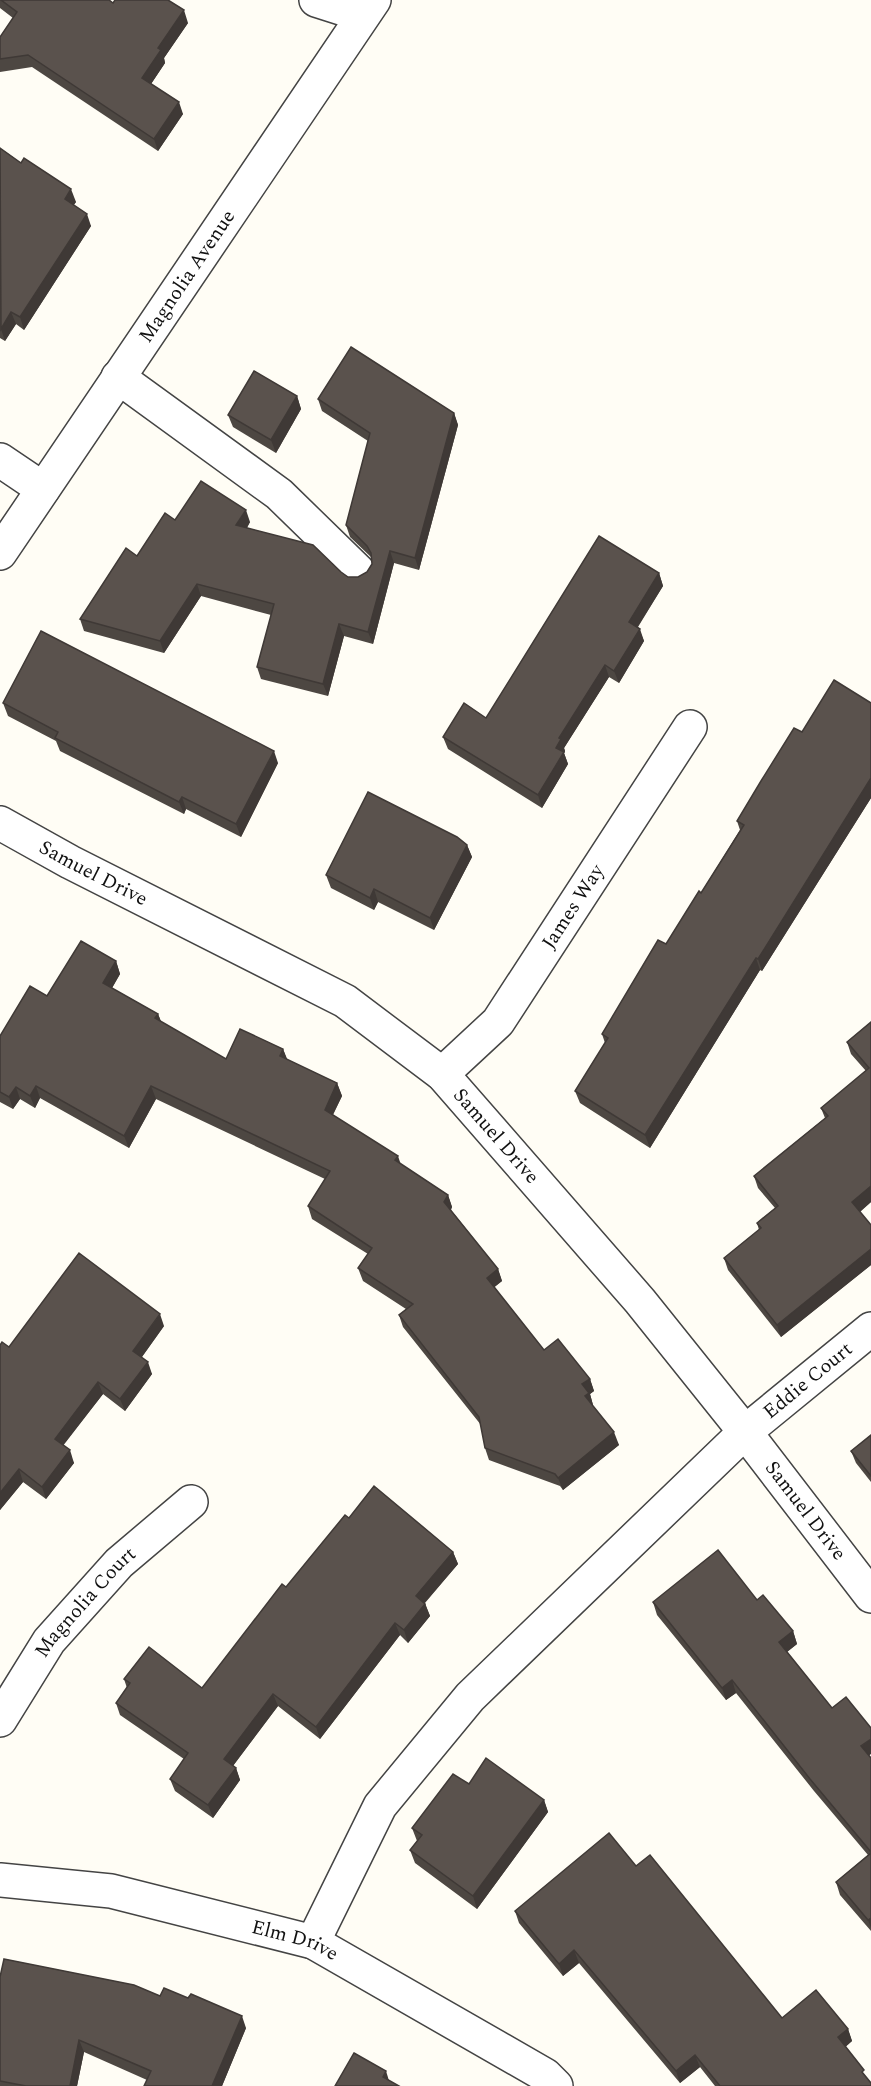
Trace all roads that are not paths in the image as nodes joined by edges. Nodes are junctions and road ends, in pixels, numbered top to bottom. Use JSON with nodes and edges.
{"nodes":[{"id":1,"x":316,"y":0,"type":"edge"},
{"id":2,"x":368,"y":8,"type":"edge"},
{"id":3,"x":118,"y":377,"type":"junction"},
{"id":4,"x":0,"y":460,"type":"edge"},
{"id":5,"x":43,"y":489,"type":"junction"},
{"id":6,"x":0,"y":553,"type":"edge"},
{"id":7,"x":358,"y":571,"type":"dead end"},
{"id":8,"x":690,"y":728,"type":"dead end"},
{"id":9,"x":0,"y":823,"type":"edge"},
{"id":10,"x":442,"y":1074,"type":"junction"},
{"id":11,"x":871,"y":1329,"type":"edge"},
{"id":12,"x":745,"y":1432,"type":"junction"},
{"id":13,"x":191,"y":1502,"type":"dead end"},
{"id":14,"x":871,"y":1596,"type":"edge"},
{"id":15,"x":0,"y":1720,"type":"edge"},
{"id":16,"x":0,"y":1880,"type":"edge"},
{"id":17,"x":313,"y":1942,"type":"junction"},
{"id":18,"x":555,"y":2086,"type":"edge"}],
"edges":[{"from":1,"to":2,"type":"street"},
{"from":2,"to":3,"type":"street","name":"Magnolia Avenue"},
{"from":3,"to":5,"type":"street","name":"Magnolia Avenue"},
{"from":3,"to":7,"type":"street"},
{"from":4,"to":5,"type":"street"},
{"from":5,"to":6,"type":"street","name":"Magnolia Avenue"},
{"from":8,"to":10,"type":"street","name":"James Way"},
{"from":9,"to":10,"type":"street","name":"Samuel Drive"},
{"from":10,"to":12,"type":"street","name":"Samuel Drive"},
{"from":11,"to":12,"type":"street","name":"Eddie Court"},
{"from":12,"to":14,"type":"street","name":"Samuel Drive"},
{"from":12,"to":17,"type":"street","name":"Eddie Court"},
{"from":13,"to":15,"type":"street","name":"Magnolia Court"},
{"from":16,"to":17,"type":"street","name":"Elm Drive"},
{"from":17,"to":18,"type":"street","name":"Elm Drive"}]}
